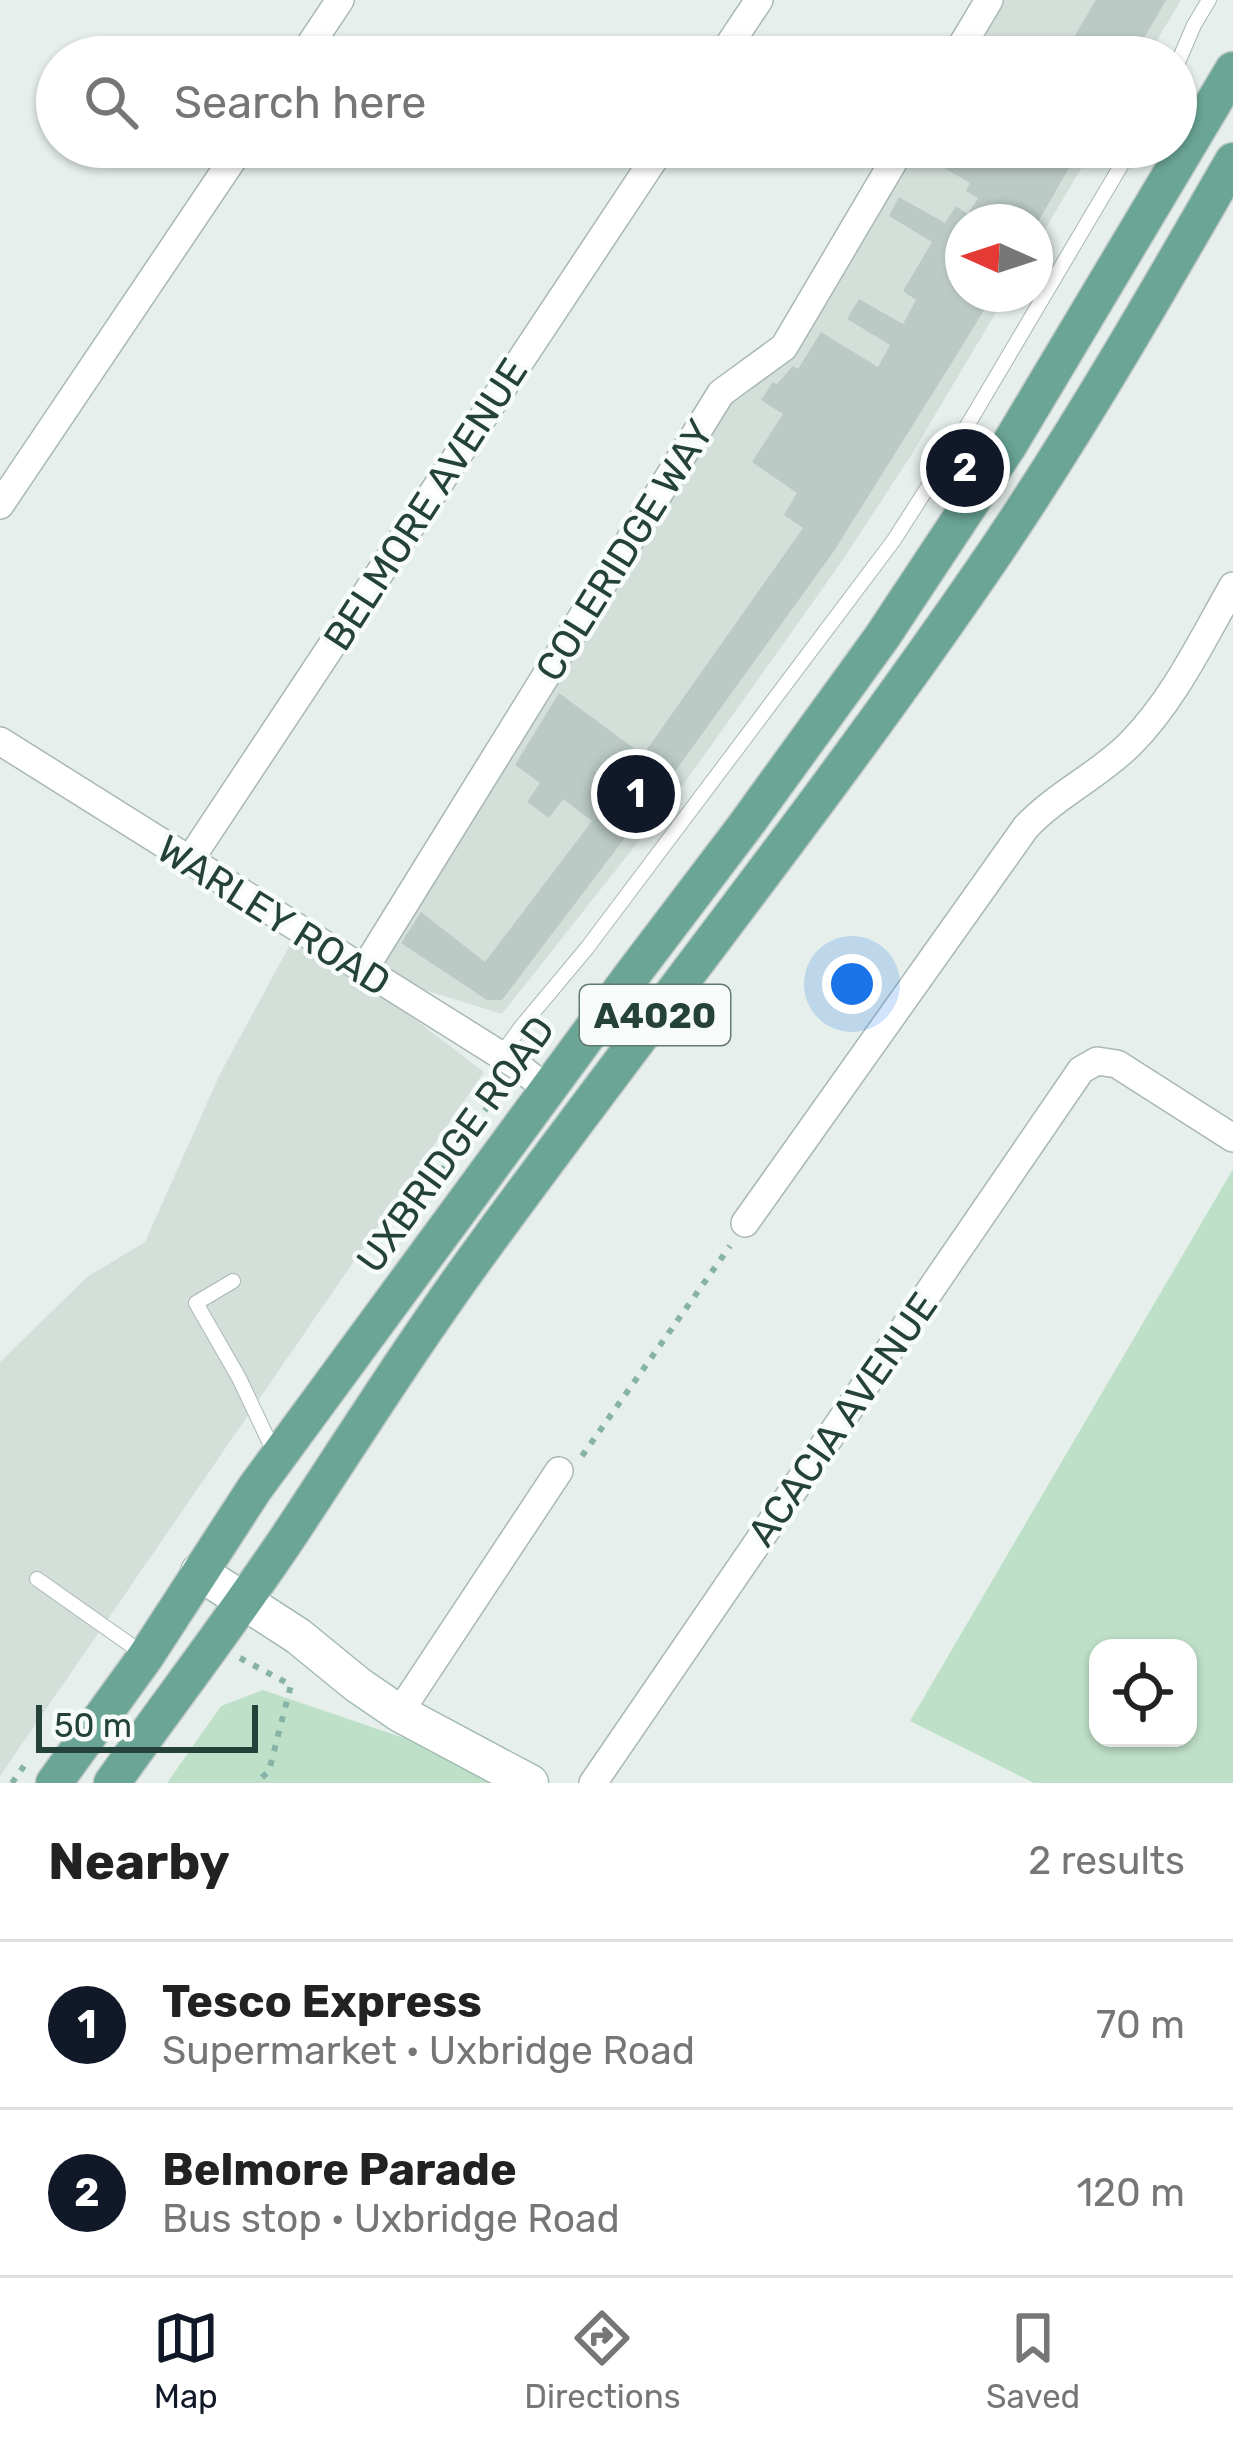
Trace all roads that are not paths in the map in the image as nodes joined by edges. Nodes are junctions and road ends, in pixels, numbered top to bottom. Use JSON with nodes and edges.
{"nodes":[{"id":1,"x":340,"y":0,"type":"edge"},
{"id":2,"x":759,"y":0,"type":"edge"},
{"id":3,"x":988,"y":0,"type":"edge"},
{"id":4,"x":1209,"y":0,"type":"edge"},
{"id":5,"x":316,"y":36,"type":"edge"},
{"id":6,"x":735,"y":36,"type":"edge"},
{"id":7,"x":967,"y":36,"type":"edge"},
{"id":8,"x":1190,"y":36,"type":"edge"},
{"id":9,"x":1233,"y":70,"type":"edge"},
{"id":10,"x":1197,"y":131,"type":"edge"},
{"id":11,"x":1233,"y":161,"type":"edge"},
{"id":12,"x":227,"y":168,"type":"edge"},
{"id":13,"x":648,"y":168,"type":"edge"},
{"id":14,"x":890,"y":168,"type":"edge"},
{"id":15,"x":1120,"y":168,"type":"edge"},
{"id":16,"x":1175,"y":168,"type":"edge"},
{"id":17,"x":1072,"y":435,"type":"junction"},
{"id":18,"x":1010,"y":445,"type":"junction"},
{"id":19,"x":0,"y":505,"type":"edge"},
{"id":20,"x":1233,"y":586,"type":"edge"},
{"id":21,"x":0,"y":741,"type":"edge"},
{"id":22,"x":189,"y":861,"type":"junction"},
{"id":23,"x":363,"y":971,"type":"junction"},
{"id":24,"x":504,"y":1069,"type":"junction"},
{"id":25,"x":547,"y":1089,"type":"junction"},
{"id":26,"x":1233,"y":1138,"type":"edge"},
{"id":27,"x":745,"y":1223,"type":"road end"},
{"id":28,"x":233,"y":1281,"type":"dead end"},
{"id":29,"x":278,"y":1458,"type":"junction"},
{"id":30,"x":560,"y":1471,"type":"road end"},
{"id":31,"x":199,"y":1572,"type":"junction"},
{"id":32,"x":37,"y":1579,"type":"dead end"},
{"id":33,"x":243,"y":1599,"type":"junction"},
{"id":34,"x":146,"y":1656,"type":"junction"},
{"id":35,"x":399,"y":1713,"type":"junction"},
{"id":36,"x":54,"y":1783,"type":"edge"},
{"id":37,"x":112,"y":1783,"type":"edge"},
{"id":38,"x":530,"y":1783,"type":"edge"},
{"id":39,"x":593,"y":1783,"type":"edge"}],
"edges":[{"from":1,"to":5,"type":"street"},
{"from":2,"to":6,"type":"street"},
{"from":3,"to":7,"type":"street"},
{"from":4,"to":8,"type":"lane"},
{"from":9,"to":10,"type":"main road","name":"UXBRIDGE ROAD","number":"A4020"},
{"from":11,"to":17,"type":"main road","number":"A4020"},
{"from":12,"to":19,"type":"street"},
{"from":13,"to":22,"type":"street","name":"BELMORE AVENUE"},
{"from":14,"to":23,"type":"street","name":"COLERIDGE WAY"},
{"from":15,"to":24,"type":"lane"},
{"from":16,"to":18,"type":"main road","name":"UXBRIDGE ROAD","number":"A4020"},
{"from":17,"to":18,"type":"main road"},
{"from":17,"to":33,"type":"main road","number":"A4020"},
{"from":18,"to":25,"type":"main road","name":"UXBRIDGE ROAD","number":"A4020"},
{"from":20,"to":27,"type":"street"},
{"from":21,"to":22,"type":"street","name":"WARLEY ROAD"},
{"from":22,"to":23,"type":"street","name":"WARLEY ROAD"},
{"from":23,"to":24,"type":"street","name":"WARLEY ROAD"},
{"from":24,"to":25,"type":"street","name":"WARLEY ROAD"},
{"from":25,"to":29,"type":"main road","name":"UXBRIDGE ROAD","number":"A4020"},
{"from":26,"to":39,"type":"street","name":"ACACIA AVENUE"},
{"from":28,"to":29,"type":"lane"},
{"from":29,"to":31,"type":"main road","name":"UXBRIDGE ROAD","number":"A4020"},
{"from":30,"to":35,"type":"street"},
{"from":31,"to":33,"type":"street"},
{"from":31,"to":34,"type":"main road","name":"UXBRIDGE ROAD","number":"A4020"},
{"from":32,"to":34,"type":"lane"},
{"from":33,"to":35,"type":"street"},
{"from":33,"to":37,"type":"main road","number":"A4020"},
{"from":34,"to":36,"type":"main road","name":"UXBRIDGE ROAD","number":"A4020"},
{"from":35,"to":38,"type":"street"}]}
